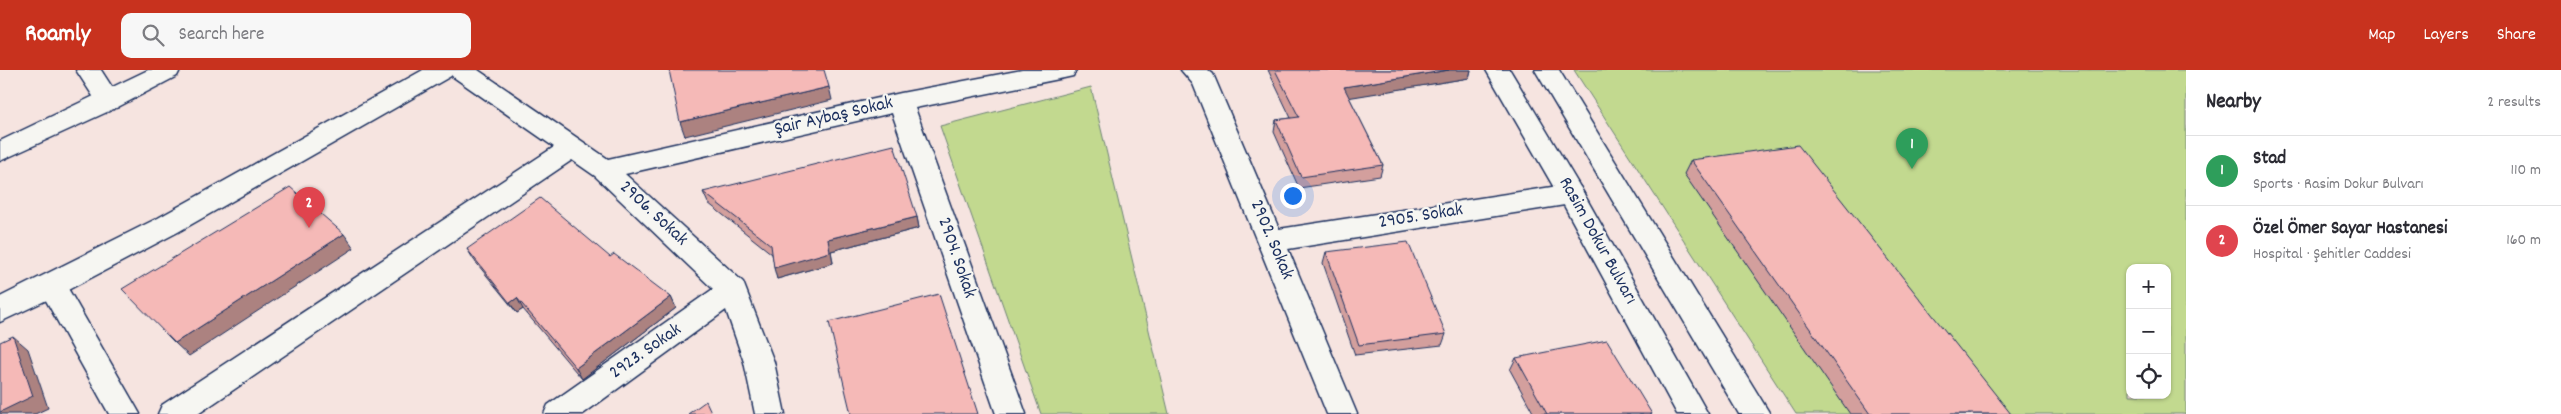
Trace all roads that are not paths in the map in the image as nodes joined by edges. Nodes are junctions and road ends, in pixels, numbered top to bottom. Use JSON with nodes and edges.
{"nodes":[{"id":1,"x":88,"y":70,"type":"edge"},
{"id":2,"x":168,"y":70,"type":"edge"},
{"id":3,"x":442,"y":70,"type":"edge"},
{"id":4,"x":461,"y":70,"type":"edge"},
{"id":5,"x":1064,"y":70,"type":"edge"},
{"id":6,"x":1193,"y":70,"type":"edge"},
{"id":7,"x":1498,"y":70,"type":"edge"},
{"id":8,"x":1546,"y":70,"type":"edge"},
{"id":9,"x":109,"y":101,"type":"junction"},
{"id":10,"x":901,"y":102,"type":"junction"},
{"id":11,"x":572,"y":147,"type":"junction"},
{"id":12,"x":0,"y":152,"type":"edge"},
{"id":13,"x":604,"y":169,"type":"junction"},
{"id":14,"x":1571,"y":194,"type":"junction"},
{"id":15,"x":1272,"y":240,"type":"junction"},
{"id":16,"x":52,"y":286,"type":"junction"},
{"id":17,"x":733,"y":290,"type":"junction"},
{"id":18,"x":0,"y":310,"type":"edge"},
{"id":19,"x":125,"y":414,"type":"edge"},
{"id":20,"x":173,"y":414,"type":"edge"},
{"id":21,"x":559,"y":414,"type":"edge"},
{"id":22,"x":770,"y":414,"type":"edge"},
{"id":23,"x":1012,"y":414,"type":"edge"},
{"id":24,"x":1342,"y":414,"type":"edge"},
{"id":25,"x":1693,"y":414,"type":"edge"},
{"id":26,"x":1755,"y":414,"type":"edge"}],
"edges":[{"from":1,"to":9,"type":"street"},
{"from":2,"to":9,"type":"street"},
{"from":3,"to":16,"type":"street"},
{"from":4,"to":11,"type":"street","name":"2906. Sokak"},
{"from":5,"to":10,"type":"street","name":"Şair Aybaş Sokak"},
{"from":6,"to":15,"type":"street","name":"2902. Sokak"},
{"from":7,"to":14,"type":"street","name":"Rasim Dokur Bulvarı"},
{"from":8,"to":26,"type":"street"},
{"from":9,"to":12,"type":"street"},
{"from":10,"to":13,"type":"street","name":"Şair Aybaş Sokak"},
{"from":10,"to":23,"type":"street","name":"2904. Sokak"},
{"from":11,"to":13,"type":"street","name":"2906. Sokak"},
{"from":11,"to":20,"type":"street"},
{"from":13,"to":17,"type":"street","name":"2906. Sokak"},
{"from":14,"to":15,"type":"street","name":"2905. Sokak"},
{"from":14,"to":25,"type":"street","name":"Rasim Dokur Bulvarı"},
{"from":15,"to":24,"type":"street","name":"2902. Sokak"},
{"from":16,"to":18,"type":"street"},
{"from":16,"to":19,"type":"street"},
{"from":17,"to":21,"type":"street","name":"2923. Sokak"},
{"from":17,"to":22,"type":"street","name":"2906. Sokak"}]}
